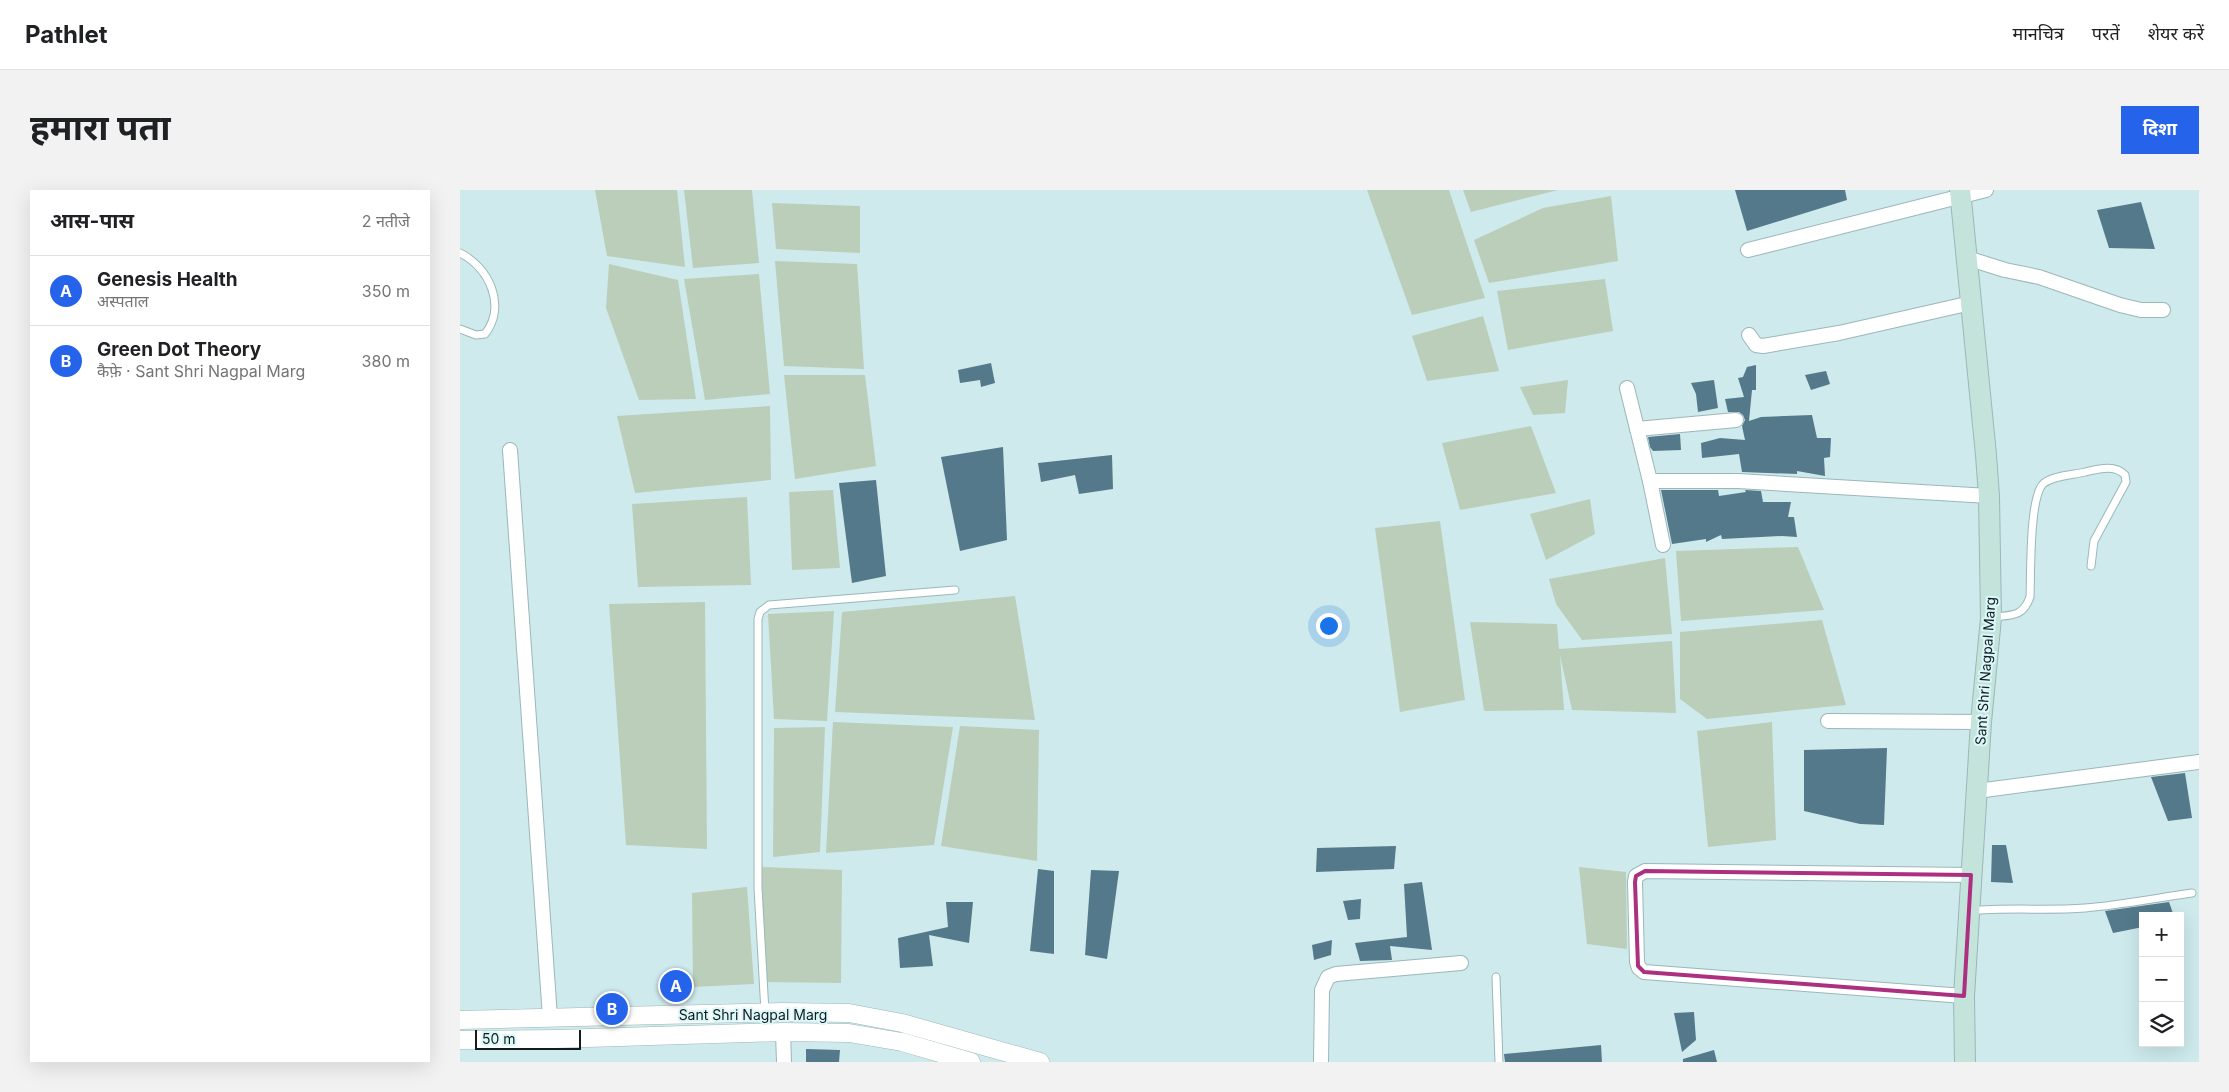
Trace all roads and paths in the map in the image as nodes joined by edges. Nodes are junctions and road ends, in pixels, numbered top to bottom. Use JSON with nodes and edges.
{"nodes":[{"id":1,"x":1986,"y":190,"type":"edge"},
{"id":2,"x":1960,"y":193,"type":"edge"},
{"id":3,"x":1748,"y":250,"type":"dead end"},
{"id":4,"x":460,"y":253,"type":"edge"},
{"id":5,"x":1967,"y":258,"type":"junction"},
{"id":6,"x":1971,"y":303,"type":"junction"},
{"id":7,"x":2163,"y":310,"type":"dead end"},
{"id":8,"x":460,"y":329,"type":"edge"},
{"id":9,"x":1749,"y":335,"type":"dead end"},
{"id":10,"x":1627,"y":388,"type":"dead end"},
{"id":11,"x":1736,"y":420,"type":"dead end"},
{"id":12,"x":1637,"y":429,"type":"junction"},
{"id":13,"x":510,"y":450,"type":"dead end"},
{"id":14,"x":1650,"y":481,"type":"junction"},
{"id":15,"x":1988,"y":496,"type":"junction"},
{"id":16,"x":1663,"y":545,"type":"dead end"},
{"id":17,"x":2092,"y":566,"type":"dead end"},
{"id":18,"x":955,"y":590,"type":"dead end"},
{"id":19,"x":1991,"y":618,"type":"junction"},
{"id":20,"x":1828,"y":722,"type":"dead end"},
{"id":21,"x":1981,"y":722,"type":"junction"},
{"id":22,"x":2199,"y":762,"type":"edge"},
{"id":23,"x":1977,"y":791,"type":"junction"},
{"id":24,"x":1971,"y":875,"type":"junction"},
{"id":25,"x":2192,"y":893,"type":"dead end"},
{"id":26,"x":1969,"y":911,"type":"junction"},
{"id":27,"x":1461,"y":962,"type":"dead end"},
{"id":28,"x":1496,"y":977,"type":"dead end"},
{"id":29,"x":1964,"y":996,"type":"junction"},
{"id":30,"x":765,"y":1013,"type":"junction"},
{"id":31,"x":558,"y":1017,"type":"junction"},
{"id":32,"x":460,"y":1020,"type":"edge"},
{"id":33,"x":783,"y":1032,"type":"junction"},
{"id":34,"x":951,"y":1037,"type":"junction"},
{"id":35,"x":568,"y":1039,"type":"junction"},
{"id":36,"x":460,"y":1040,"type":"edge"},
{"id":37,"x":943,"y":1058,"type":"edge"},
{"id":38,"x":784,"y":1062,"type":"edge"},
{"id":39,"x":972,"y":1062,"type":"edge"},
{"id":40,"x":1040,"y":1062,"type":"edge"},
{"id":41,"x":1321,"y":1062,"type":"edge"},
{"id":42,"x":1499,"y":1062,"type":"edge"},
{"id":43,"x":1965,"y":1062,"type":"edge"}],
"edges":[{"from":1,"to":2,"type":"street"},
{"from":2,"to":3,"type":"street"},
{"from":2,"to":5,"type":"main road","name":"Sant Shri Nagpal Marg"},
{"from":4,"to":8,"type":"lane"},
{"from":5,"to":6,"type":"main road","name":"Sant Shri Nagpal Marg"},
{"from":5,"to":7,"type":"street"},
{"from":6,"to":9,"type":"street"},
{"from":6,"to":15,"type":"main road","name":"Sant Shri Nagpal Marg"},
{"from":10,"to":12,"type":"street"},
{"from":11,"to":12,"type":"street"},
{"from":12,"to":14,"type":"street"},
{"from":13,"to":31,"type":"street"},
{"from":14,"to":15,"type":"street"},
{"from":14,"to":16,"type":"street"},
{"from":15,"to":19,"type":"main road","name":"Sant Shri Nagpal Marg"},
{"from":17,"to":19,"type":"lane"},
{"from":18,"to":30,"type":"lane"},
{"from":19,"to":21,"type":"main road","name":"Sant Shri Nagpal Marg"},
{"from":20,"to":21,"type":"street"},
{"from":21,"to":23,"type":"main road","name":"Sant Shri Nagpal Marg"},
{"from":22,"to":23,"type":"street"},
{"from":23,"to":24,"type":"main road","name":"Sant Shri Nagpal Marg"},
{"from":24,"to":26,"type":"main road","name":"Sant Shri Nagpal Marg"},
{"from":24,"to":29,"type":"street"},
{"from":25,"to":26,"type":"lane"},
{"from":26,"to":29,"type":"main road","name":"Sant Shri Nagpal Marg"},
{"from":27,"to":41,"type":"street"},
{"from":28,"to":42,"type":"lane"},
{"from":29,"to":43,"type":"main road","name":"Sant Shri Nagpal Marg"},
{"from":30,"to":31,"type":"street","name":"Sant Shri Nagpal Marg"},
{"from":30,"to":34,"type":"street","name":"Sant Shri Nagpal Marg"},
{"from":31,"to":32,"type":"street","name":"Sant Shri Nagpal Marg"},
{"from":31,"to":35,"type":"street"},
{"from":33,"to":35,"type":"street","name":"Sant Shri Nagpal Marg"},
{"from":33,"to":37,"type":"street","name":"Sant Shri Nagpal Marg"},
{"from":33,"to":38,"type":"street"},
{"from":34,"to":37,"type":"street"},
{"from":34,"to":40,"type":"street","name":"Sant Shri Nagpal Marg"},
{"from":35,"to":36,"type":"street","name":"Sant Shri Nagpal Marg"},
{"from":37,"to":39,"type":"street","name":"Sant Shri Nagpal Marg"}]}
